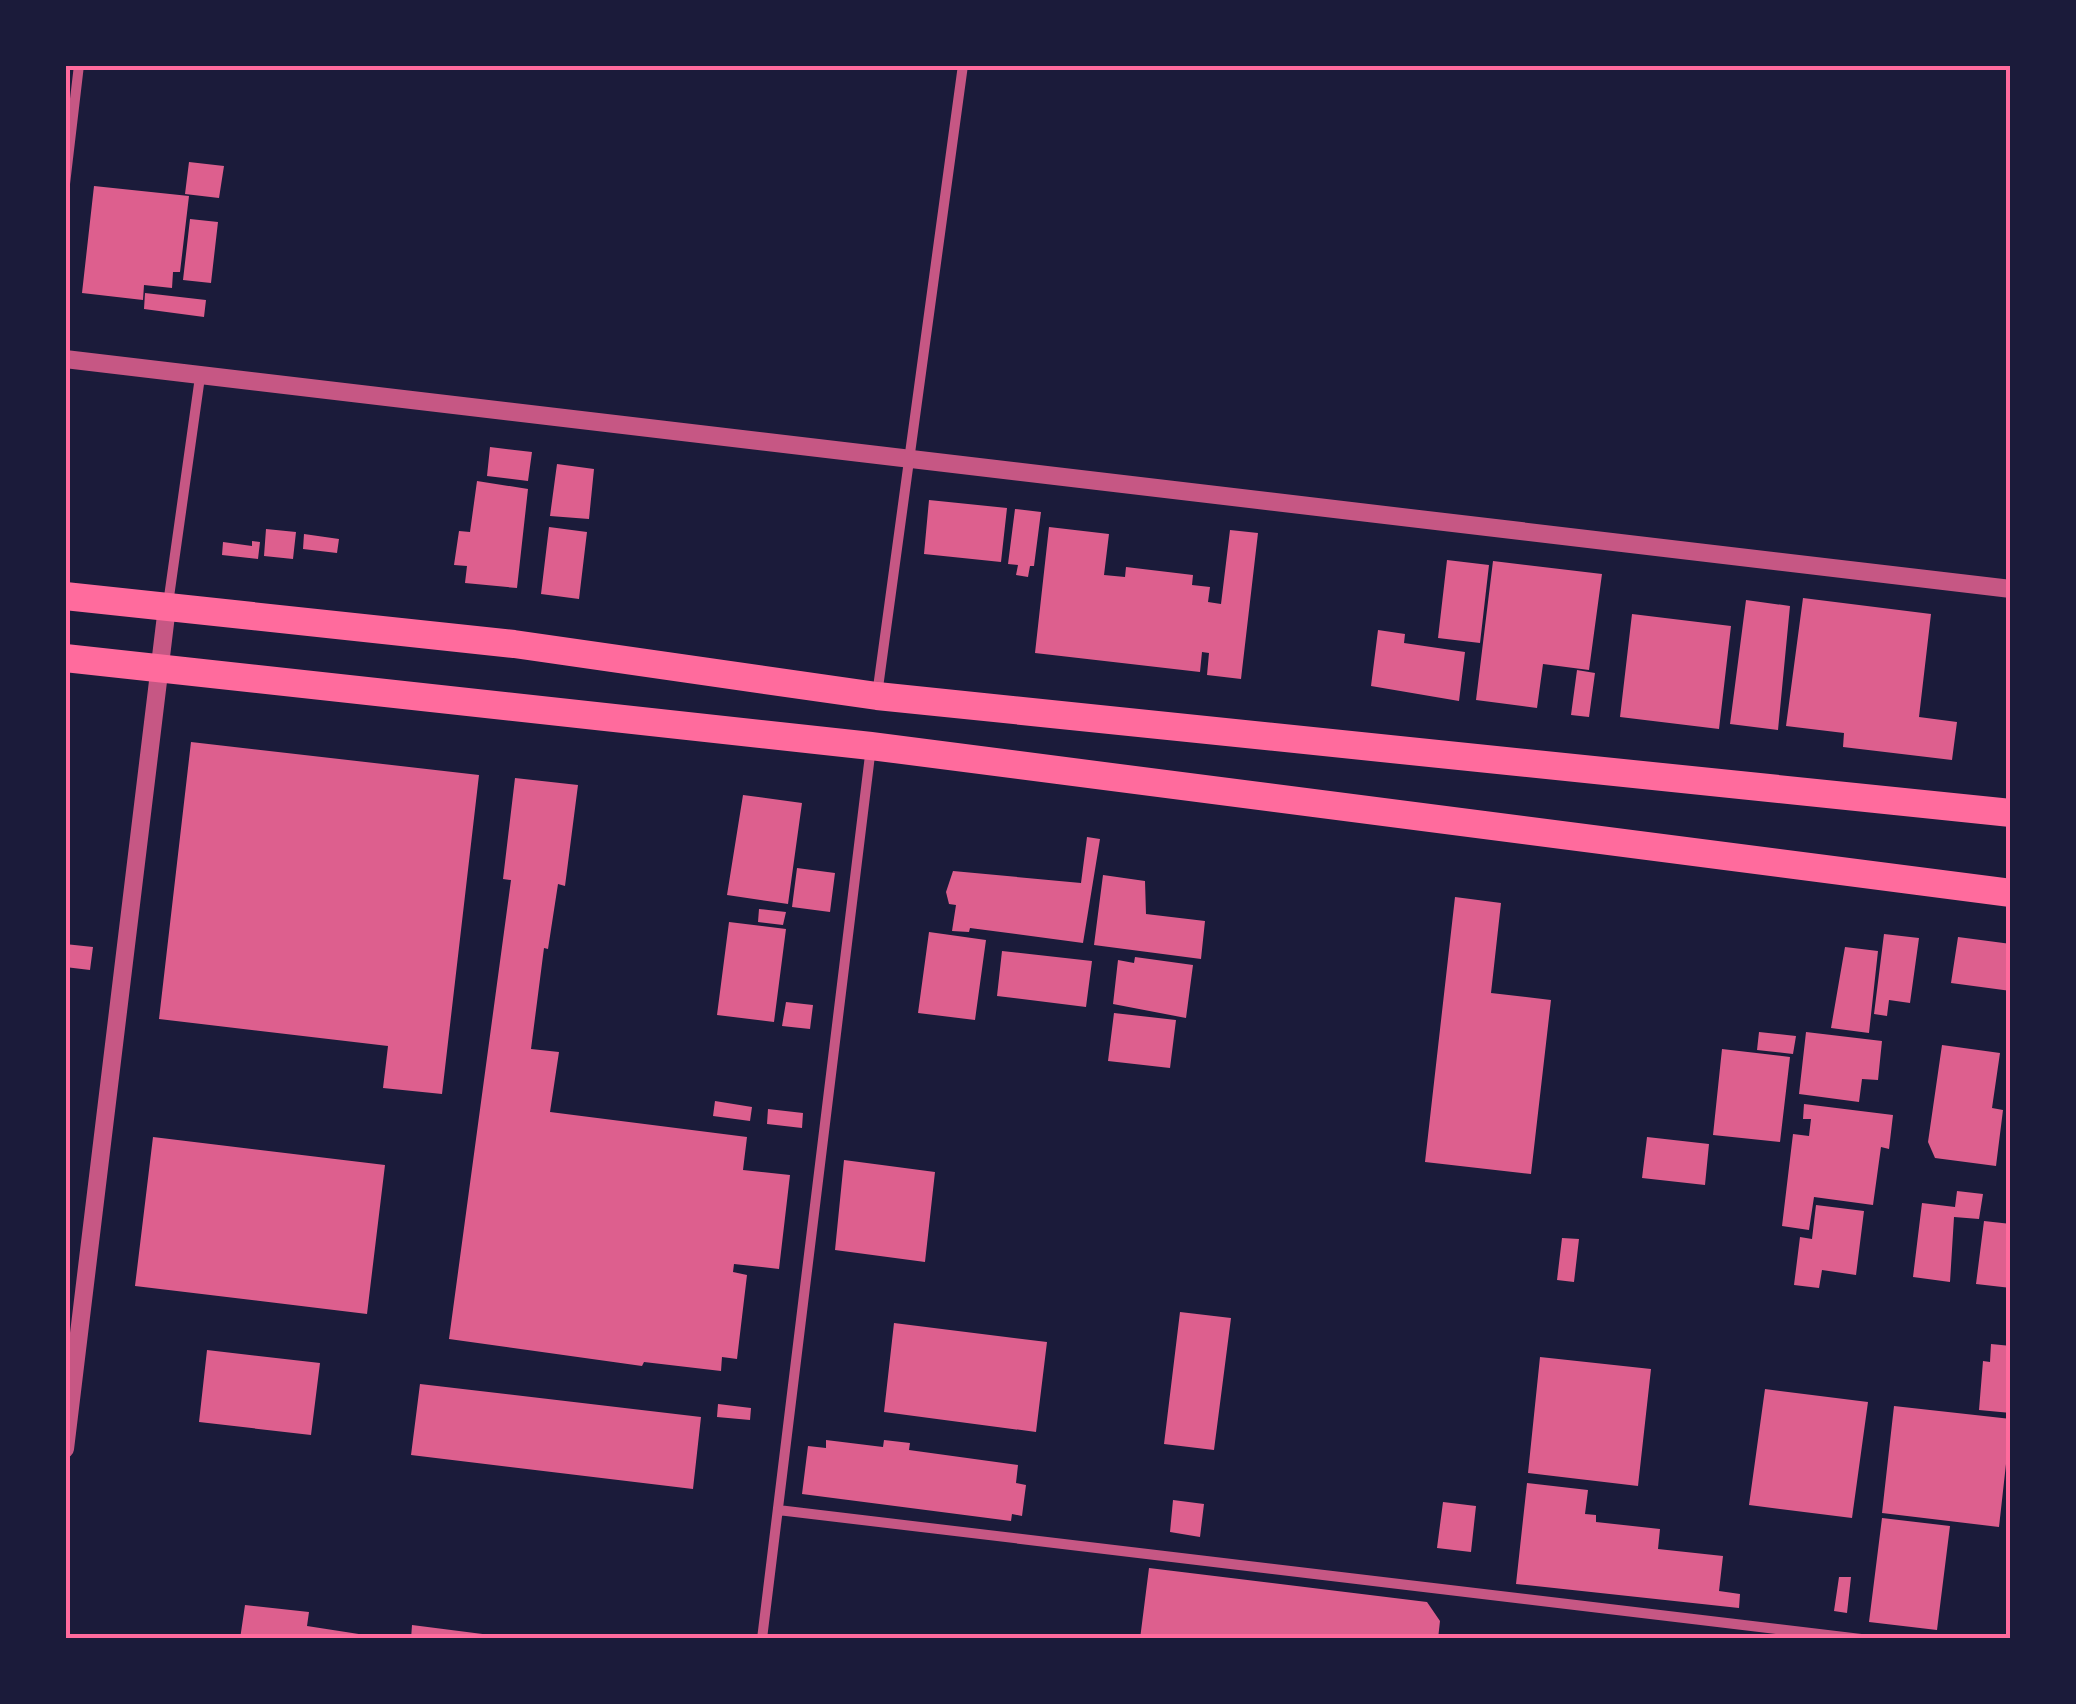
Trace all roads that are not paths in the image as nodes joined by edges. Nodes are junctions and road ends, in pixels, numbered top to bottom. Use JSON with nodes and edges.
{"nodes":[{"id":1,"x":79,"y":65,"type":"edge"},
{"id":2,"x":963,"y":65,"type":"edge"},
{"id":3,"x":65,"y":184,"type":"edge"},
{"id":4,"x":65,"y":359,"type":"edge"},
{"id":5,"x":200,"y":377,"type":"junction"},
{"id":6,"x":910,"y":461,"type":"junction"},
{"id":7,"x":2011,"y":589,"type":"edge"},
{"id":8,"x":65,"y":596,"type":"edge"},
{"id":9,"x":167,"y":607,"type":"junction"},
{"id":10,"x":65,"y":658,"type":"edge"},
{"id":11,"x":157,"y":670,"type":"junction"},
{"id":12,"x":877,"y":696,"type":"junction"},
{"id":13,"x":871,"y":746,"type":"junction"},
{"id":14,"x":2011,"y":812,"type":"edge"},
{"id":15,"x":2011,"y":893,"type":"edge"},
{"id":16,"x":65,"y":1449,"type":"edge"},
{"id":17,"x":778,"y":1510,"type":"junction"},
{"id":18,"x":762,"y":1639,"type":"edge"},
{"id":19,"x":1861,"y":1639,"type":"edge"}],
"edges":[{"from":1,"to":3,"type":"street"},
{"from":2,"to":6,"type":"street"},
{"from":4,"to":5,"type":"street"},
{"from":5,"to":6,"type":"street"},
{"from":5,"to":9,"type":"street"},
{"from":6,"to":7,"type":"street"},
{"from":6,"to":12,"type":"street"},
{"from":8,"to":9,"type":"highway"},
{"from":9,"to":11,"type":"street"},
{"from":9,"to":12,"type":"highway"},
{"from":10,"to":11,"type":"highway"},
{"from":11,"to":13,"type":"highway"},
{"from":11,"to":16,"type":"street"},
{"from":12,"to":14,"type":"highway"},
{"from":13,"to":15,"type":"highway"},
{"from":13,"to":17,"type":"street"},
{"from":17,"to":18,"type":"street"},
{"from":17,"to":19,"type":"street"}]}
